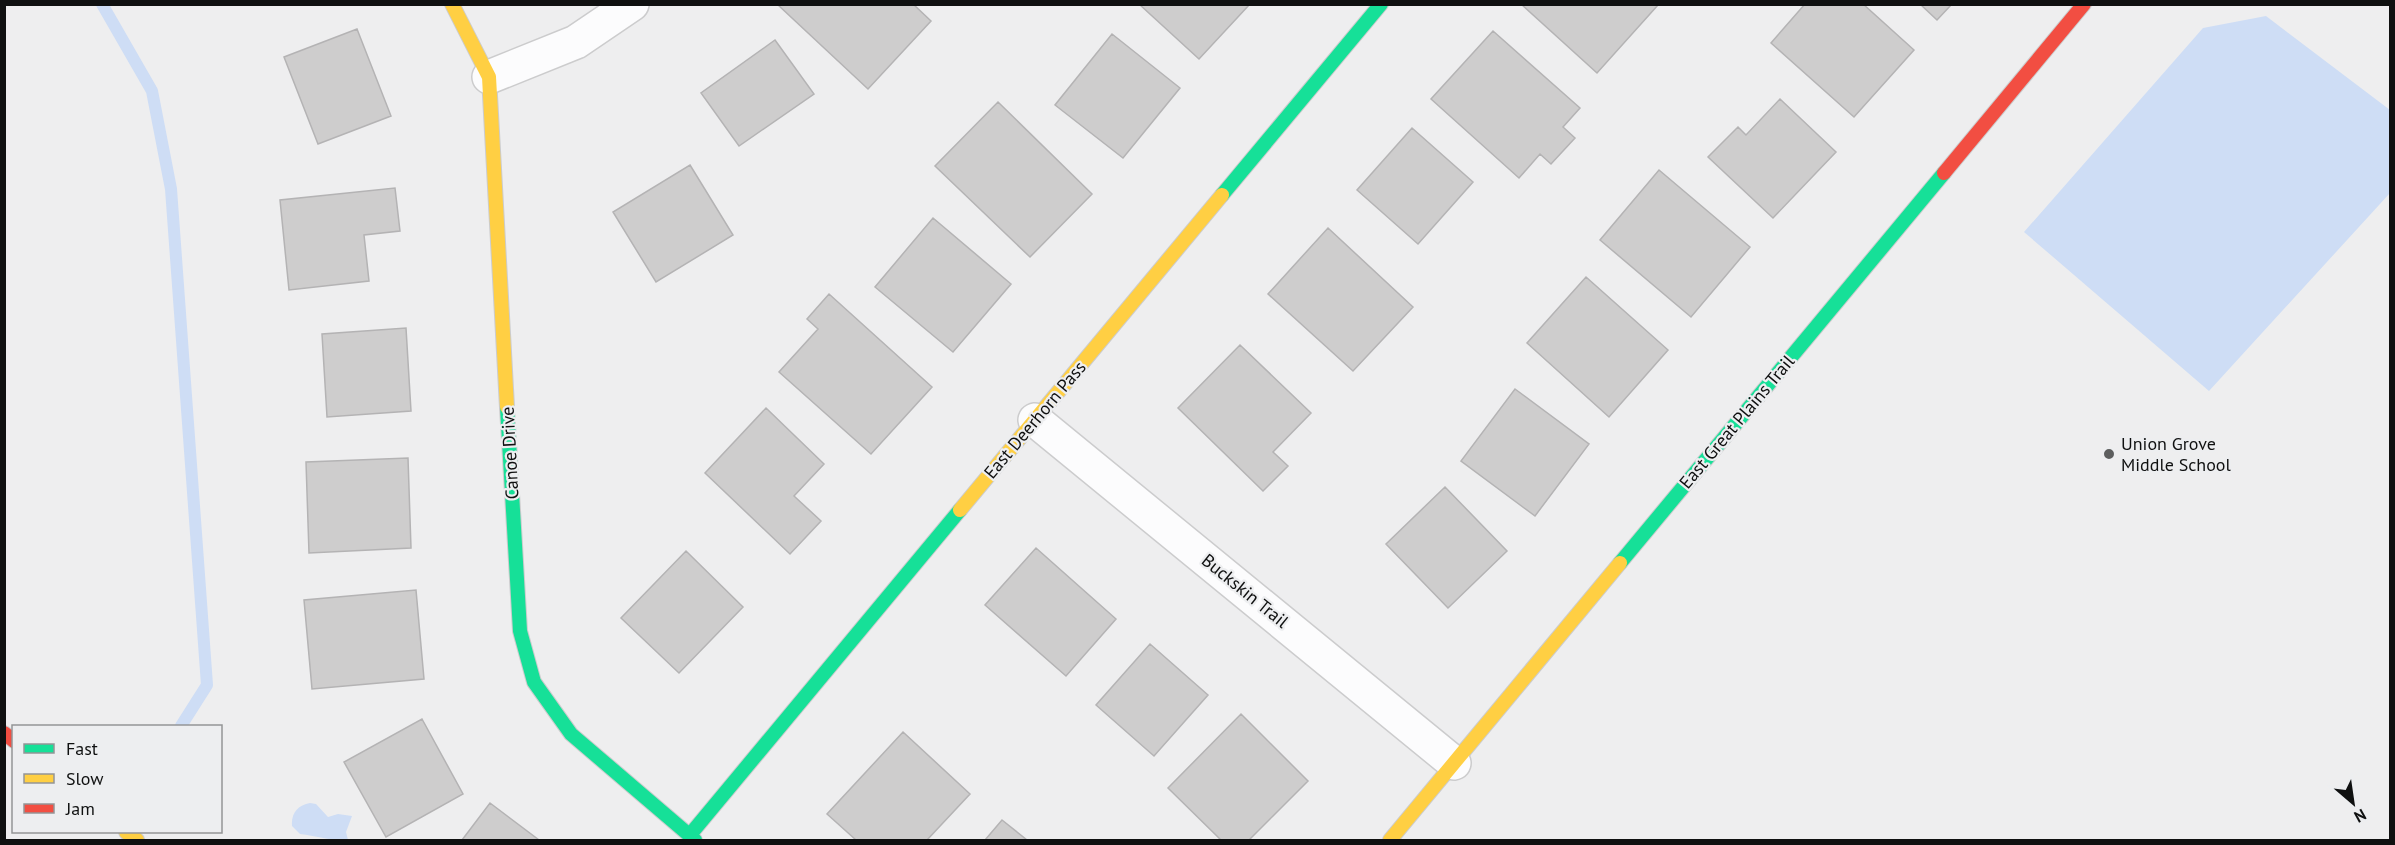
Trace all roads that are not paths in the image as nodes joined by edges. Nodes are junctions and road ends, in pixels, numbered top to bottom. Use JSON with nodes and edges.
{"nodes":[{"id":1,"x":453,"y":4,"type":"edge"},
{"id":2,"x":632,"y":4,"type":"edge"},
{"id":3,"x":1381,"y":4,"type":"edge"},
{"id":4,"x":2084,"y":4,"type":"edge"},
{"id":5,"x":489,"y":77,"type":"junction"},
{"id":6,"x":1035,"y":420,"type":"junction"},
{"id":7,"x":1454,"y":763,"type":"junction"},
{"id":8,"x":692,"y":838,"type":"edge"},
{"id":9,"x":1390,"y":840,"type":"edge"}],
"edges":[{"from":1,"to":5,"type":"street","name":"Canoe Drive"},
{"from":2,"to":5,"type":"street"},
{"from":3,"to":6,"type":"street","name":"East Deerhorn Pass"},
{"from":4,"to":7,"type":"street","name":"East Great Plains Trail"},
{"from":5,"to":8,"type":"street","name":"Canoe Drive"},
{"from":6,"to":7,"type":"street","name":"Buckskin Trail"},
{"from":6,"to":8,"type":"street","name":"East Deerhorn Pass"},
{"from":7,"to":9,"type":"street","name":"East Great Plains Trail"}]}
